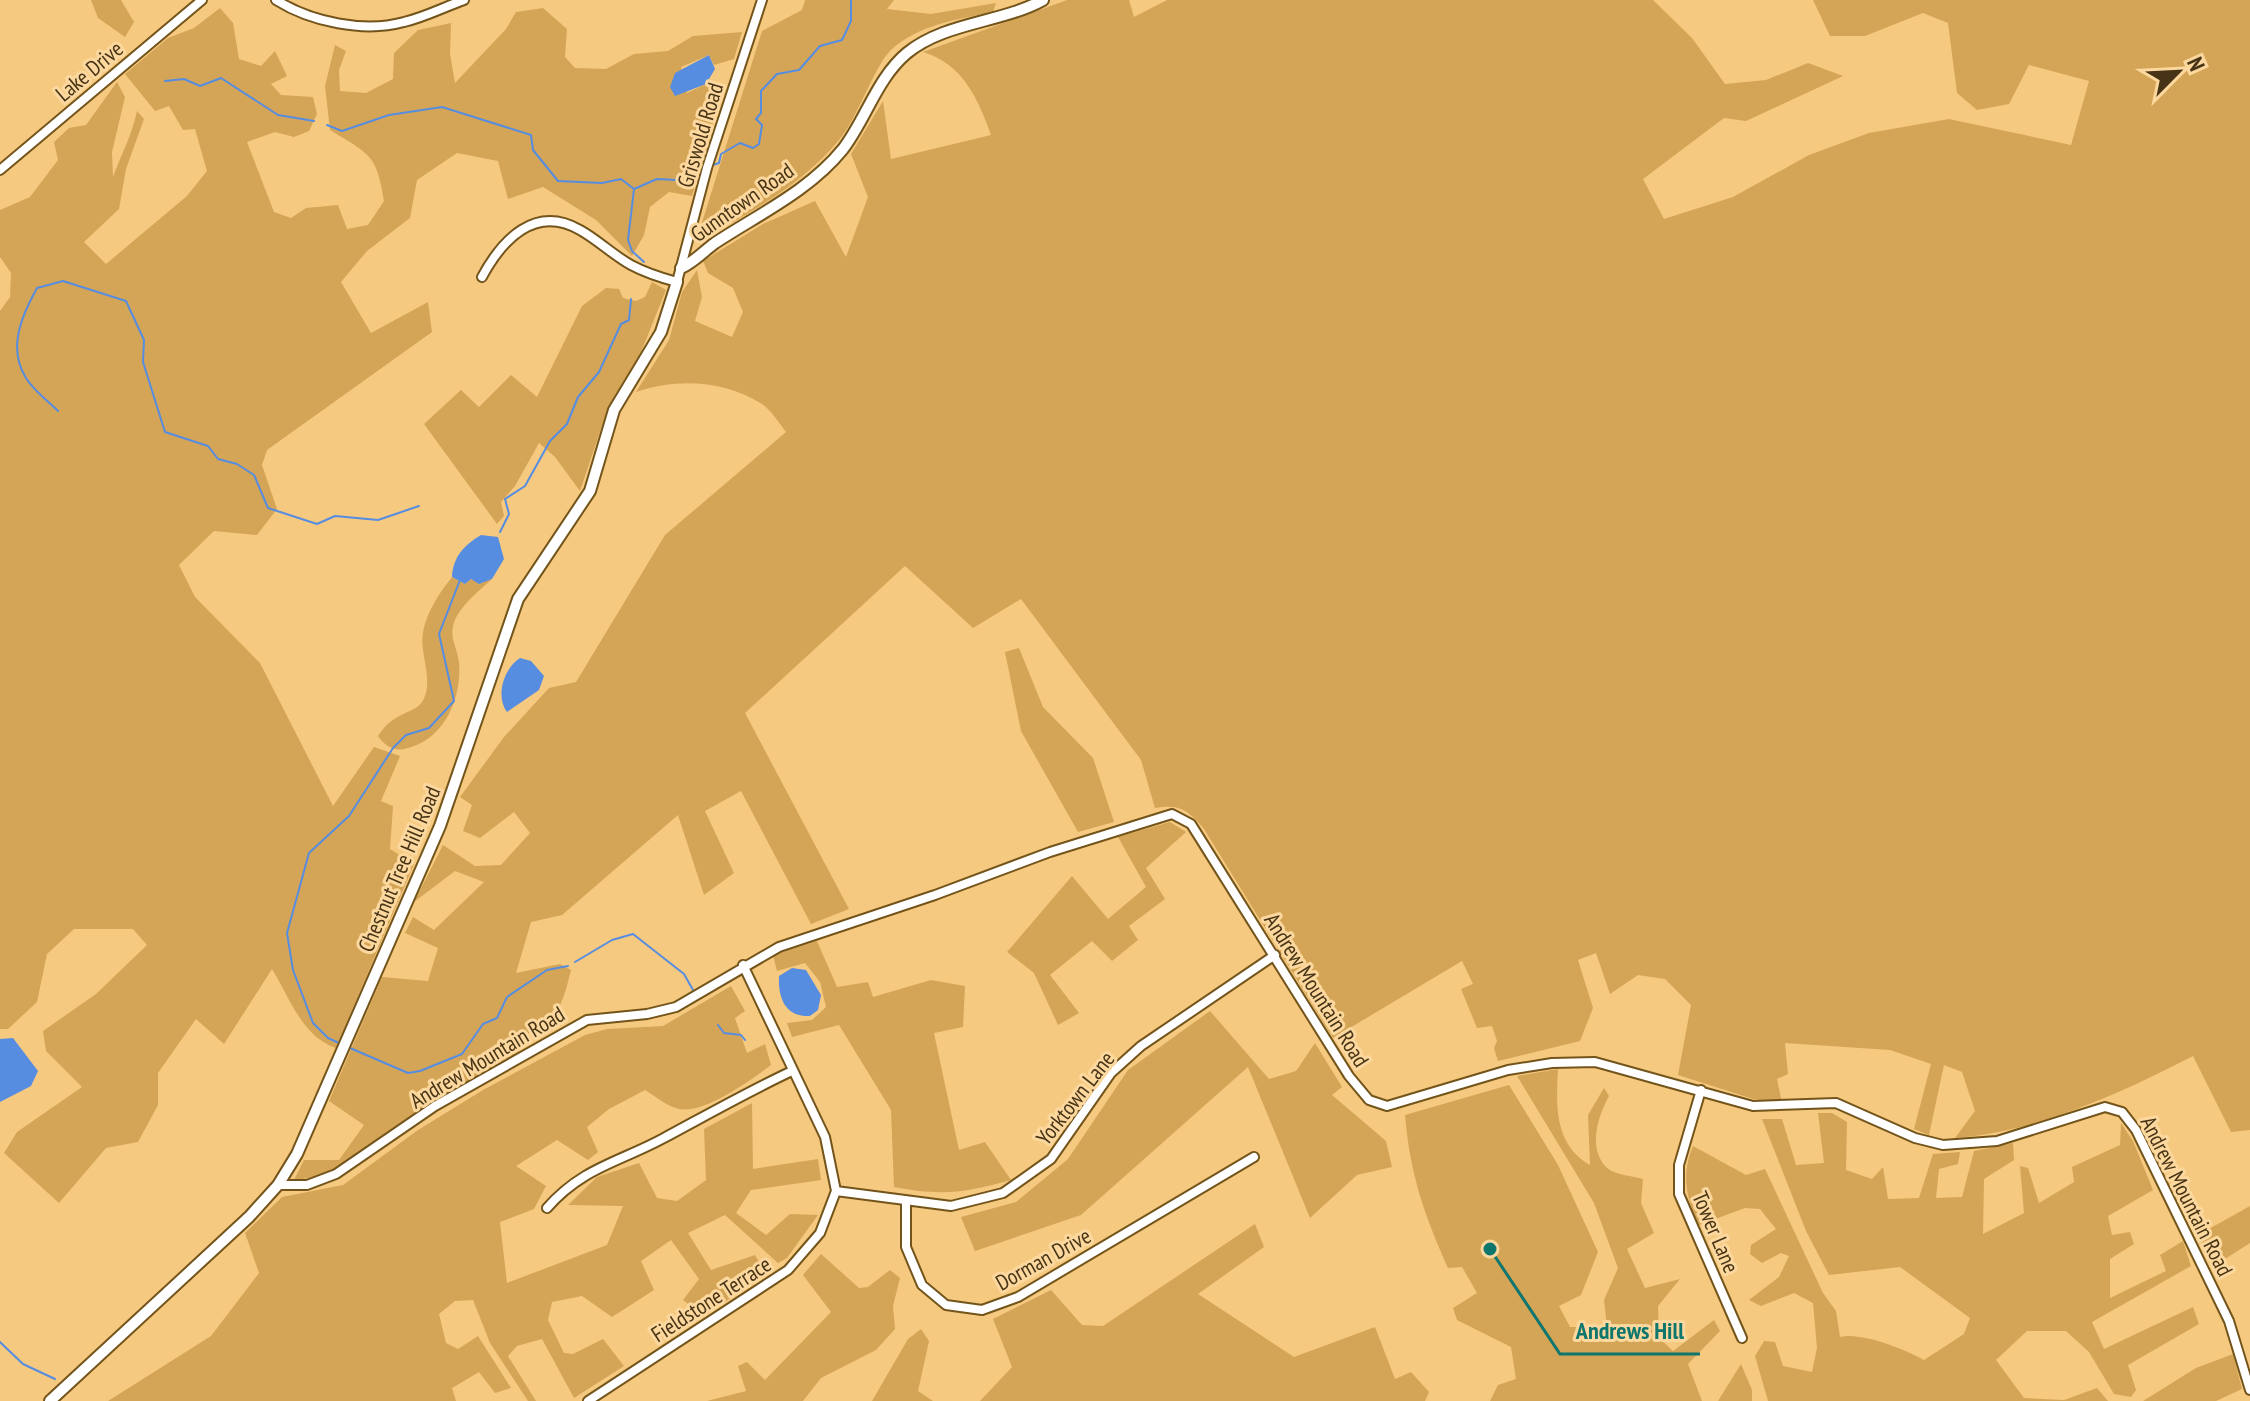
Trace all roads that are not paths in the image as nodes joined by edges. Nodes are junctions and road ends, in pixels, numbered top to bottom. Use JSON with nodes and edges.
{"nodes":[{"id":1,"x":202,"y":0,"type":"edge"},
{"id":2,"x":276,"y":0,"type":"edge"},
{"id":3,"x":464,"y":0,"type":"edge"},
{"id":4,"x":762,"y":0,"type":"edge"},
{"id":5,"x":1035,"y":2,"type":"edge"},
{"id":6,"x":0,"y":170,"type":"edge"},
{"id":7,"x":681,"y":268,"type":"junction"},
{"id":8,"x":482,"y":277,"type":"dead end"},
{"id":9,"x":677,"y":282,"type":"junction"},
{"id":10,"x":1275,"y":955,"type":"junction"},
{"id":11,"x":743,"y":965,"type":"junction"},
{"id":12,"x":792,"y":1071,"type":"junction"},
{"id":13,"x":1701,"y":1090,"type":"junction"},
{"id":14,"x":1254,"y":1157,"type":"dead end"},
{"id":15,"x":278,"y":1185,"type":"junction"},
{"id":16,"x":836,"y":1191,"type":"junction"},
{"id":17,"x":906,"y":1200,"type":"junction"},
{"id":18,"x":547,"y":1208,"type":"dead end"},
{"id":19,"x":1742,"y":1338,"type":"dead end"},
{"id":20,"x":2250,"y":1390,"type":"edge"},
{"id":21,"x":50,"y":1401,"type":"edge"},
{"id":22,"x":588,"y":1401,"type":"edge"}],
"edges":[{"from":1,"to":6,"type":"street","name":"Lake Drive"},
{"from":2,"to":3,"type":"street"},
{"from":4,"to":7,"type":"street","name":"Griswold Road"},
{"from":5,"to":7,"type":"street","name":"Gunntown Road"},
{"from":7,"to":9,"type":"street","name":"Griswold Road"},
{"from":8,"to":9,"type":"street"},
{"from":9,"to":15,"type":"street","name":"Chestnut Tree Hill Road"},
{"from":10,"to":11,"type":"street","name":"Andrew Mountain Road"},
{"from":10,"to":13,"type":"street","name":"Andrew Mountain Road"},
{"from":10,"to":17,"type":"street","name":"Yorktown Lane"},
{"from":11,"to":12,"type":"street"},
{"from":11,"to":15,"type":"street","name":"Andrew Mountain Road"},
{"from":12,"to":16,"type":"street"},
{"from":12,"to":18,"type":"street"},
{"from":13,"to":19,"type":"street","name":"Tower Lane"},
{"from":13,"to":20,"type":"street","name":"Andrew Mountain Road"},
{"from":14,"to":17,"type":"street","name":"Dorman Drive"},
{"from":15,"to":21,"type":"street","name":"Chestnut Tree Hill Road"},
{"from":16,"to":17,"type":"street","name":"Yorktown Lane"},
{"from":16,"to":22,"type":"street","name":"Fieldstone Terrace"}]}
